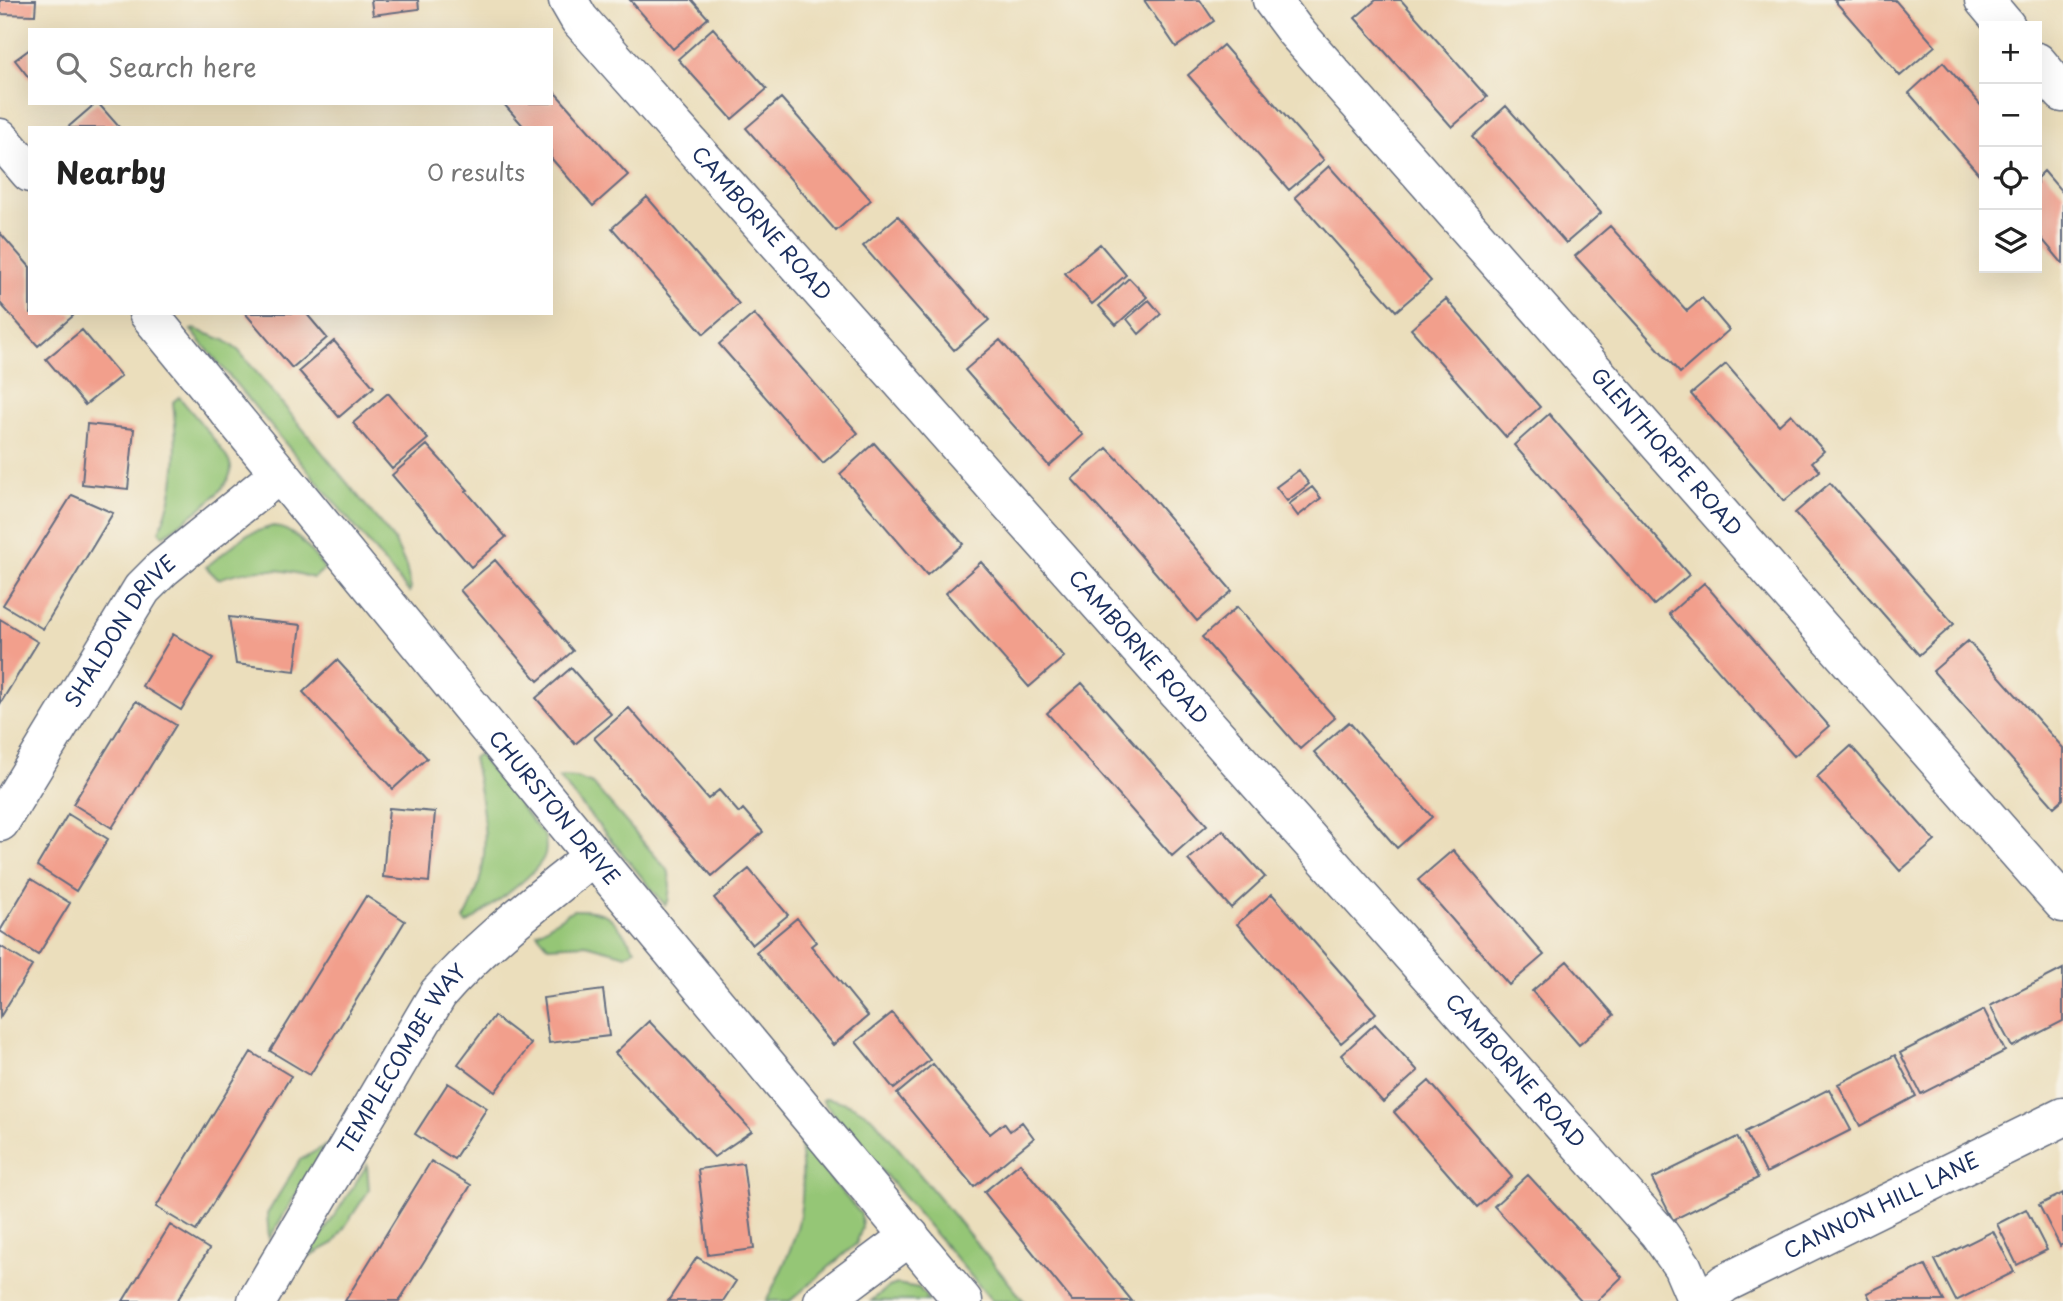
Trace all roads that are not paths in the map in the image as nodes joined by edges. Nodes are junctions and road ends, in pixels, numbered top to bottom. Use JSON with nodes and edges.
{"nodes":[{"id":1,"x":568,"y":0,"type":"edge"},
{"id":2,"x":1272,"y":0,"type":"edge"},
{"id":3,"x":1984,"y":0,"type":"edge"},
{"id":4,"x":2002,"y":21,"type":"edge"},
{"id":5,"x":2042,"y":68,"type":"edge"},
{"id":6,"x":2063,"y":93,"type":"edge"},
{"id":7,"x":0,"y":138,"type":"edge"},
{"id":8,"x":28,"y":171,"type":"edge"},
{"id":9,"x":150,"y":315,"type":"edge"},
{"id":10,"x":279,"y":474,"type":"junction"},
{"id":11,"x":0,"y":822,"type":"edge"},
{"id":12,"x":593,"y":856,"type":"junction"},
{"id":13,"x":2063,"y":903,"type":"edge"},
{"id":14,"x":2063,"y":1117,"type":"edge"},
{"id":15,"x":910,"y":1236,"type":"junction"},
{"id":16,"x":257,"y":1301,"type":"edge"},
{"id":17,"x":822,"y":1301,"type":"edge"},
{"id":18,"x":963,"y":1301,"type":"edge"},
{"id":19,"x":1697,"y":1301,"type":"edge"},
{"id":20,"x":1703,"y":1301,"type":"edge"}],
"edges":[{"from":1,"to":19,"type":"street","name":"CAMBORNE ROAD"},
{"from":2,"to":13,"type":"street","name":"GLENTHORPE ROAD"},
{"from":3,"to":4,"type":"street"},
{"from":5,"to":6,"type":"street"},
{"from":7,"to":8,"type":"street"},
{"from":9,"to":10,"type":"street","name":"CHURSTON DRIVE"},
{"from":10,"to":11,"type":"street","name":"SHALDON DRIVE"},
{"from":10,"to":12,"type":"street","name":"CHURSTON DRIVE"},
{"from":12,"to":15,"type":"street","name":"CHURSTON DRIVE"},
{"from":12,"to":16,"type":"street","name":"TEMPLECOMBE WAY"},
{"from":14,"to":20,"type":"street","name":"CANNON HILL LANE"},
{"from":15,"to":17,"type":"street"},
{"from":15,"to":18,"type":"street","name":"CHURSTON DRIVE"}]}
